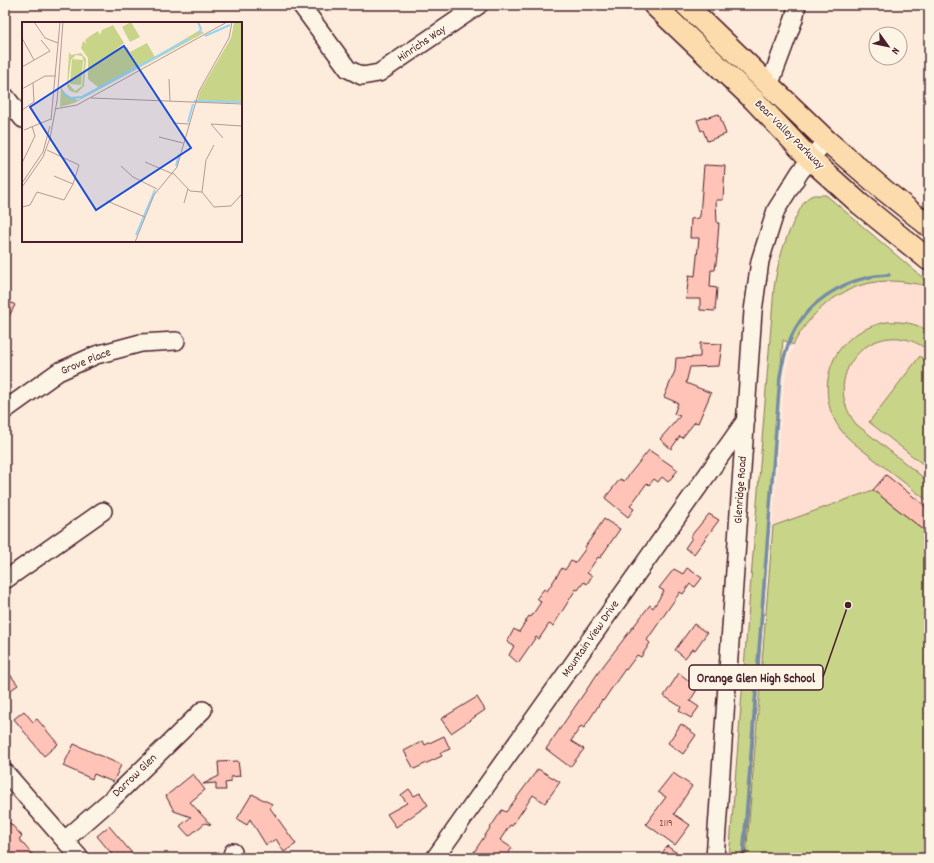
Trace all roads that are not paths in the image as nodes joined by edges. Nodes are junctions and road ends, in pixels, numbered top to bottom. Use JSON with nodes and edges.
{"nodes":[{"id":1,"x":301,"y":5,"type":"edge"},
{"id":2,"x":479,"y":5,"type":"edge"},
{"id":3,"x":654,"y":5,"type":"edge"},
{"id":4,"x":686,"y":5,"type":"edge"},
{"id":5,"x":797,"y":5,"type":"edge"},
{"id":6,"x":769,"y":86,"type":"junction"},
{"id":7,"x":6,"y":100,"type":"edge"},
{"id":8,"x":22,"y":117,"type":"edge"},
{"id":9,"x":826,"y":140,"type":"junction"},
{"id":10,"x":810,"y":159,"type":"junction"},
{"id":11,"x":929,"y":226,"type":"edge"},
{"id":12,"x":929,"y":260,"type":"edge"},
{"id":13,"x":176,"y":341,"type":"dead end"},
{"id":14,"x":5,"y":410,"type":"edge"},
{"id":15,"x":746,"y":420,"type":"junction"},
{"id":16,"x":103,"y":512,"type":"dead end"},
{"id":17,"x":5,"y":580,"type":"edge"},
{"id":18,"x":203,"y":710,"type":"dead end"},
{"id":19,"x":5,"y":772,"type":"edge"},
{"id":20,"x":65,"y":840,"type":"junction"},
{"id":21,"x":80,"y":858,"type":"edge"},
{"id":22,"x":435,"y":858,"type":"edge"},
{"id":23,"x":715,"y":858,"type":"edge"}],
"edges":[{"from":1,"to":2,"type":"street","name":"Hinrichs Way"},
{"from":3,"to":10,"type":"main road","name":"Bear Valley Parkway"},
{"from":4,"to":6,"type":"main road","name":"Bear Valley Parkway"},
{"from":5,"to":6,"type":"street"},
{"from":6,"to":9,"type":"main road","name":"Bear Valley Parkway"},
{"from":7,"to":8,"type":"street"},
{"from":9,"to":10,"type":"street","name":"Glenridge Road"},
{"from":9,"to":11,"type":"main road","name":"Bear Valley Parkway"},
{"from":10,"to":12,"type":"main road","name":"Bear Valley Parkway"},
{"from":10,"to":15,"type":"street","name":"Glenridge Road"},
{"from":13,"to":14,"type":"street","name":"Grove Place"},
{"from":15,"to":22,"type":"street","name":"Mountain View Drive"},
{"from":15,"to":23,"type":"street","name":"Glenridge Road"},
{"from":16,"to":17,"type":"street"},
{"from":18,"to":20,"type":"street","name":"Darrow Glen"},
{"from":19,"to":20,"type":"street"},
{"from":20,"to":21,"type":"street"}]}
